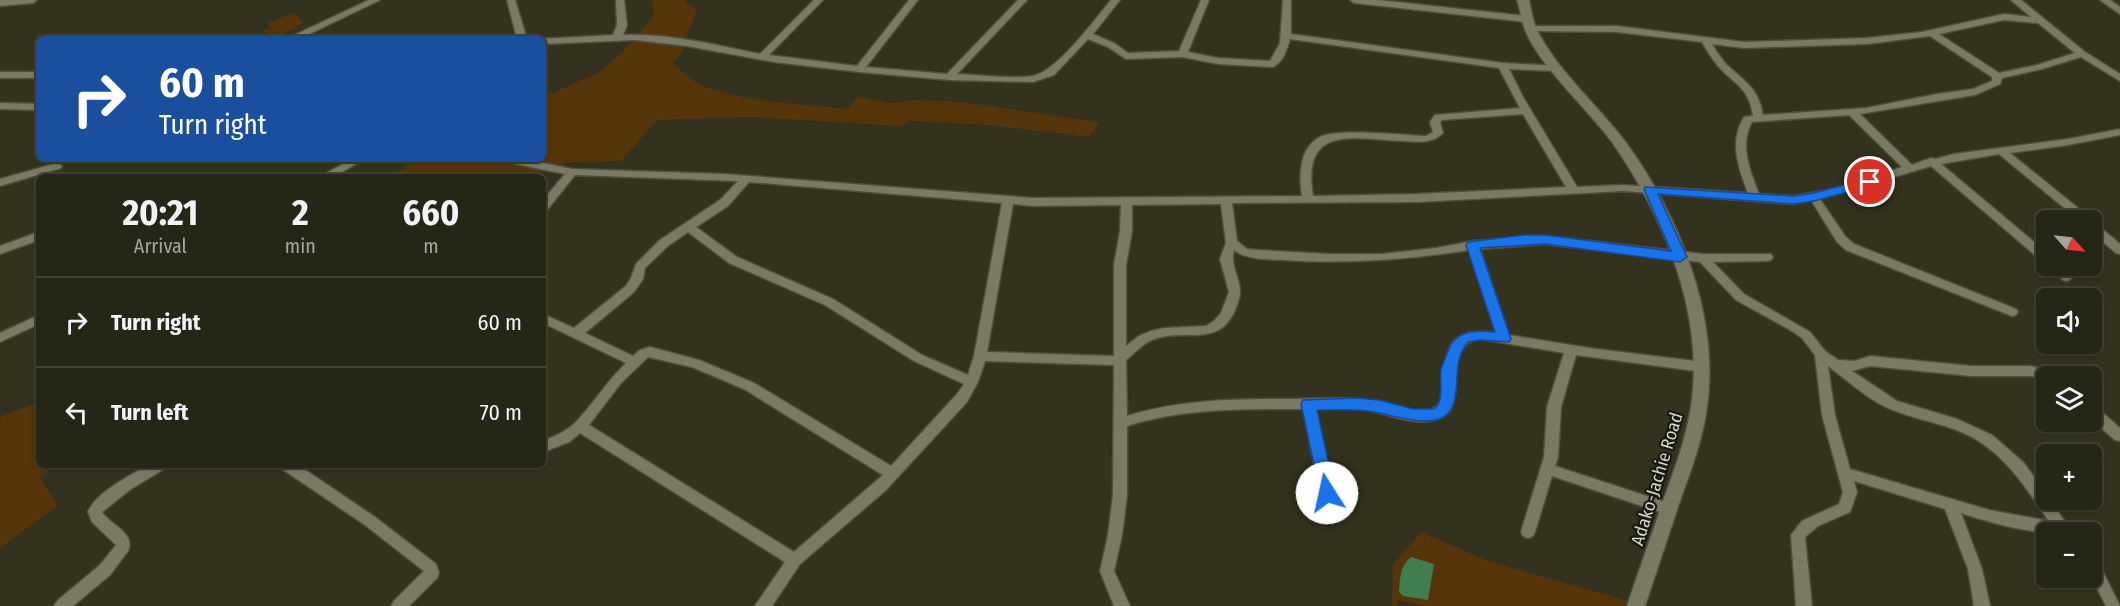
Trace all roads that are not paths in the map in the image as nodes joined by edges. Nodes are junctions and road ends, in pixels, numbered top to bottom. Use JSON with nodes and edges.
{"nodes":[{"id":1,"x":33,"y":0,"type":"edge"},
{"id":2,"x":376,"y":0,"type":"edge"},
{"id":3,"x":511,"y":0,"type":"edge"},
{"id":4,"x":620,"y":0,"type":"edge"},
{"id":5,"x":819,"y":0,"type":"edge"},
{"id":6,"x":914,"y":0,"type":"edge"},
{"id":7,"x":1021,"y":0,"type":"edge"},
{"id":8,"x":1116,"y":0,"type":"edge"},
{"id":9,"x":1203,"y":0,"type":"edge"},
{"id":10,"x":1287,"y":0,"type":"edge"},
{"id":11,"x":1354,"y":0,"type":"edge"},
{"id":12,"x":1523,"y":0,"type":"edge"},
{"id":13,"x":2015,"y":0,"type":"edge"},
{"id":14,"x":2104,"y":0,"type":"edge"},
{"id":15,"x":0,"y":3,"type":"edge"},
{"id":16,"x":2120,"y":11,"type":"edge"},
{"id":17,"x":2041,"y":21,"type":"junction"},
{"id":18,"x":1528,"y":23,"type":"junction"},
{"id":19,"x":1931,"y":33,"type":"junction"},
{"id":20,"x":1087,"y":35,"type":"junction"},
{"id":21,"x":298,"y":36,"type":"edge"},
{"id":22,"x":521,"y":36,"type":"edge"},
{"id":23,"x":1286,"y":36,"type":"junction"},
{"id":24,"x":617,"y":38,"type":"junction"},
{"id":25,"x":546,"y":41,"type":"edge"},
{"id":26,"x":1706,"y":42,"type":"junction"},
{"id":27,"x":1183,"y":54,"type":"junction"},
{"id":28,"x":2082,"y":54,"type":"junction"},
{"id":29,"x":762,"y":57,"type":"junction"},
{"id":30,"x":1503,"y":66,"type":"junction"},
{"id":31,"x":1557,"y":68,"type":"junction"},
{"id":32,"x":859,"y":69,"type":"junction"},
{"id":33,"x":0,"y":75,"type":"edge"},
{"id":34,"x":36,"y":75,"type":"edge"},
{"id":35,"x":1997,"y":76,"type":"junction"},
{"id":36,"x":950,"y":77,"type":"junction"},
{"id":37,"x":2120,"y":78,"type":"edge"},
{"id":38,"x":0,"y":106,"type":"edge"},
{"id":39,"x":36,"y":107,"type":"edge"},
{"id":40,"x":1527,"y":111,"type":"junction"},
{"id":41,"x":1852,"y":112,"type":"junction"},
{"id":42,"x":1758,"y":117,"type":"junction"},
{"id":43,"x":2120,"y":132,"type":"edge"},
{"id":44,"x":2001,"y":151,"type":"junction"},
{"id":45,"x":354,"y":162,"type":"edge"},
{"id":46,"x":521,"y":162,"type":"edge"},
{"id":47,"x":1931,"y":162,"type":"junction"},
{"id":48,"x":57,"y":166,"type":"dead end"},
{"id":49,"x":1909,"y":168,"type":"junction"},
{"id":50,"x":572,"y":172,"type":"junction"},
{"id":51,"x":330,"y":174,"type":"edge"},
{"id":52,"x":746,"y":179,"type":"junction"},
{"id":53,"x":0,"y":183,"type":"edge"},
{"id":54,"x":1650,"y":189,"type":"junction"},
{"id":55,"x":1574,"y":191,"type":"junction"},
{"id":56,"x":1814,"y":197,"type":"junction"},
{"id":57,"x":1755,"y":198,"type":"junction"},
{"id":58,"x":1226,"y":199,"type":"junction"},
{"id":59,"x":1008,"y":200,"type":"junction"},
{"id":60,"x":1308,"y":200,"type":"junction"},
{"id":61,"x":1127,"y":202,"type":"junction"},
{"id":62,"x":546,"y":203,"type":"edge"},
{"id":63,"x":2073,"y":210,"type":"edge"},
{"id":64,"x":688,"y":226,"type":"junction"},
{"id":65,"x":2102,"y":235,"type":"edge"},
{"id":66,"x":36,"y":237,"type":"dead end"},
{"id":67,"x":1233,"y":243,"type":"junction"},
{"id":68,"x":1473,"y":245,"type":"junction"},
{"id":69,"x":0,"y":250,"type":"edge"},
{"id":70,"x":2036,"y":250,"type":"edge"},
{"id":71,"x":2120,"y":250,"type":"edge"},
{"id":72,"x":1680,"y":257,"type":"junction"},
{"id":73,"x":1767,"y":257,"type":"dead end"},
{"id":74,"x":1703,"y":258,"type":"junction"},
{"id":75,"x":2012,"y":312,"type":"dead end"},
{"id":76,"x":36,"y":320,"type":"edge"},
{"id":77,"x":546,"y":320,"type":"edge"},
{"id":78,"x":575,"y":334,"type":"junction"},
{"id":79,"x":0,"y":338,"type":"edge"},
{"id":80,"x":1504,"y":339,"type":"junction"},
{"id":81,"x":1572,"y":350,"type":"junction"},
{"id":82,"x":1821,"y":354,"type":"junction"},
{"id":83,"x":980,"y":356,"type":"junction"},
{"id":84,"x":1121,"y":359,"type":"junction"},
{"id":85,"x":635,"y":362,"type":"junction"},
{"id":86,"x":1833,"y":365,"type":"junction"},
{"id":87,"x":1703,"y":367,"type":"junction"},
{"id":88,"x":2036,"y":372,"type":"edge"},
{"id":89,"x":972,"y":382,"type":"junction"},
{"id":90,"x":1308,"y":404,"type":"junction"},
{"id":91,"x":2102,"y":420,"type":"edge"},
{"id":92,"x":1121,"y":423,"type":"junction"},
{"id":93,"x":579,"y":426,"type":"junction"},
{"id":94,"x":2120,"y":436,"type":"edge"},
{"id":95,"x":546,"y":446,"type":"edge"},
{"id":96,"x":154,"y":468,"type":"edge"},
{"id":97,"x":291,"y":468,"type":"edge"},
{"id":98,"x":1548,"y":469,"type":"junction"},
{"id":99,"x":1845,"y":473,"type":"junction"},
{"id":100,"x":892,"y":474,"type":"junction"},
{"id":101,"x":1327,"y":493,"type":"dead end"},
{"id":102,"x":1952,"y":506,"type":"junction"},
{"id":103,"x":1670,"y":509,"type":"junction"},
{"id":104,"x":2057,"y":522,"type":"edge"},
{"id":105,"x":2036,"y":526,"type":"edge"},
{"id":106,"x":1528,"y":532,"type":"dead end"},
{"id":107,"x":795,"y":560,"type":"junction"},
{"id":108,"x":2102,"y":583,"type":"edge"},
{"id":109,"x":62,"y":606,"type":"edge"},
{"id":110,"x":399,"y":606,"type":"edge"},
{"id":111,"x":763,"y":606,"type":"edge"},
{"id":112,"x":1122,"y":606,"type":"edge"},
{"id":113,"x":1636,"y":606,"type":"edge"},
{"id":114,"x":1804,"y":606,"type":"edge"},
{"id":115,"x":1982,"y":606,"type":"edge"},
{"id":116,"x":2114,"y":606,"type":"edge"}],
"edges":[{"from":1,"to":15,"type":"street"},
{"from":2,"to":21,"type":"street"},
{"from":3,"to":22,"type":"street"},
{"from":4,"to":24,"type":"street"},
{"from":5,"to":29,"type":"street"},
{"from":6,"to":32,"type":"street"},
{"from":7,"to":36,"type":"street"},
{"from":8,"to":20,"type":"street"},
{"from":9,"to":27,"type":"street"},
{"from":10,"to":23,"type":"street"},
{"from":11,"to":18,"type":"street"},
{"from":12,"to":18,"type":"street","name":"Adako-Jachie Road"},
{"from":13,"to":17,"type":"street"},
{"from":14,"to":16,"type":"street"},
{"from":17,"to":19,"type":"street"},
{"from":17,"to":28,"type":"street"},
{"from":18,"to":26,"type":"street"},
{"from":18,"to":31,"type":"street","name":"Adako-Jachie Road"},
{"from":19,"to":26,"type":"street"},
{"from":19,"to":35,"type":"street"},
{"from":20,"to":27,"type":"street"},
{"from":20,"to":36,"type":"street"},
{"from":23,"to":27,"type":"street"},
{"from":23,"to":30,"type":"street"},
{"from":24,"to":25,"type":"street"},
{"from":24,"to":29,"type":"street"},
{"from":26,"to":42,"type":"street"},
{"from":28,"to":35,"type":"street"},
{"from":28,"to":37,"type":"street"},
{"from":29,"to":32,"type":"street"},
{"from":30,"to":31,"type":"street"},
{"from":30,"to":40,"type":"street"},
{"from":31,"to":54,"type":"street","name":"Adako-Jachie Road"},
{"from":32,"to":36,"type":"street"},
{"from":33,"to":34,"type":"street"},
{"from":35,"to":41,"type":"street"},
{"from":38,"to":39,"type":"street"},
{"from":40,"to":55,"type":"street"},
{"from":40,"to":60,"type":"street"},
{"from":41,"to":42,"type":"street"},
{"from":41,"to":49,"type":"street"},
{"from":42,"to":57,"type":"street"},
{"from":43,"to":44,"type":"street"},
{"from":44,"to":47,"type":"street"},
{"from":44,"to":63,"type":"street"},
{"from":45,"to":51,"type":"street"},
{"from":46,"to":50,"type":"street"},
{"from":47,"to":49,"type":"street"},
{"from":47,"to":70,"type":"street"},
{"from":48,"to":53,"type":"street"},
{"from":49,"to":56,"type":"street"},
{"from":50,"to":52,"type":"street"},
{"from":50,"to":62,"type":"street"},
{"from":52,"to":59,"type":"street"},
{"from":52,"to":64,"type":"street"},
{"from":54,"to":55,"type":"street"},
{"from":54,"to":57,"type":"street"},
{"from":54,"to":72,"type":"street","name":"Adako-Jachie Road"},
{"from":55,"to":60,"type":"street"},
{"from":56,"to":57,"type":"street"},
{"from":56,"to":75,"type":"street"},
{"from":58,"to":60,"type":"street"},
{"from":58,"to":61,"type":"street"},
{"from":58,"to":67,"type":"street"},
{"from":59,"to":61,"type":"street"},
{"from":59,"to":83,"type":"street"},
{"from":61,"to":84,"type":"street"},
{"from":64,"to":78,"type":"street"},
{"from":64,"to":89,"type":"street"},
{"from":65,"to":71,"type":"street"},
{"from":66,"to":69,"type":"street"},
{"from":67,"to":68,"type":"street"},
{"from":67,"to":84,"type":"street"},
{"from":68,"to":72,"type":"street"},
{"from":68,"to":80,"type":"street"},
{"from":72,"to":74,"type":"street"},
{"from":72,"to":87,"type":"street","name":"Adako-Jachie Road"},
{"from":73,"to":74,"type":"street"},
{"from":74,"to":82,"type":"street"},
{"from":76,"to":79,"type":"street"},
{"from":77,"to":78,"type":"street"},
{"from":78,"to":85,"type":"street"},
{"from":80,"to":81,"type":"street"},
{"from":80,"to":90,"type":"street"},
{"from":81,"to":87,"type":"street"},
{"from":81,"to":98,"type":"street"},
{"from":82,"to":86,"type":"street"},
{"from":82,"to":99,"type":"street"},
{"from":83,"to":84,"type":"street"},
{"from":83,"to":89,"type":"street"},
{"from":84,"to":92,"type":"street"},
{"from":85,"to":93,"type":"street"},
{"from":85,"to":100,"type":"street"},
{"from":86,"to":88,"type":"street"},
{"from":86,"to":104,"type":"street"},
{"from":87,"to":103,"type":"street","name":"Adako-Jachie Road"},
{"from":89,"to":100,"type":"street"},
{"from":90,"to":92,"type":"street"},
{"from":90,"to":101,"type":"street"},
{"from":91,"to":94,"type":"street"},
{"from":92,"to":112,"type":"street"},
{"from":93,"to":95,"type":"street"},
{"from":93,"to":107,"type":"street"},
{"from":96,"to":109,"type":"street"},
{"from":97,"to":110,"type":"street"},
{"from":98,"to":103,"type":"street"},
{"from":98,"to":106,"type":"street"},
{"from":99,"to":102,"type":"street"},
{"from":99,"to":114,"type":"street"},
{"from":100,"to":107,"type":"street"},
{"from":102,"to":105,"type":"street"},
{"from":102,"to":115,"type":"street"},
{"from":103,"to":113,"type":"street","name":"Adako-Jachie Road"},
{"from":107,"to":111,"type":"street"},
{"from":108,"to":116,"type":"street"}]}
